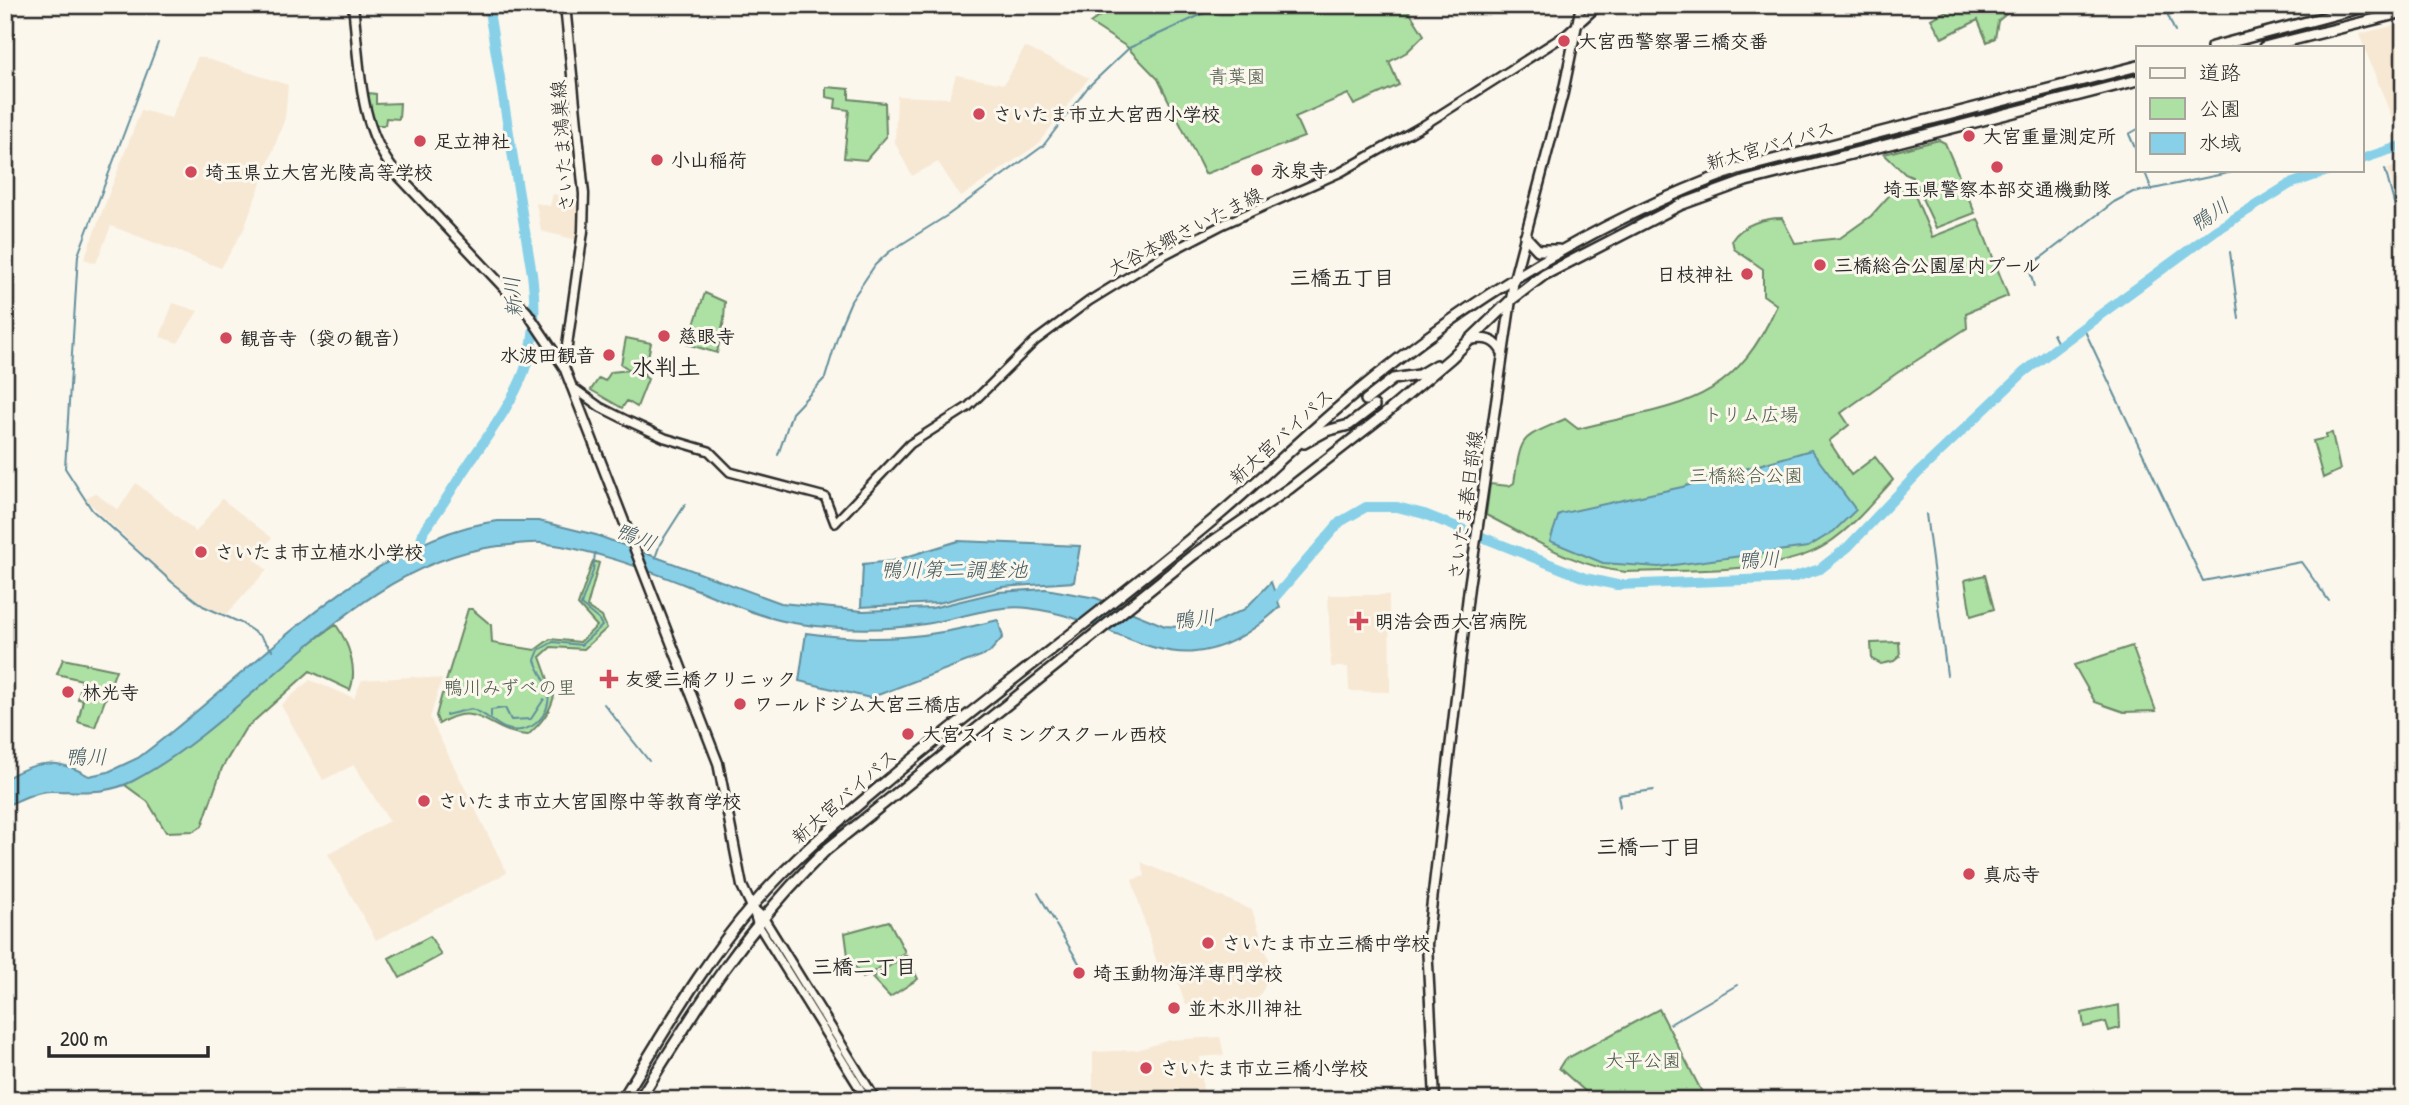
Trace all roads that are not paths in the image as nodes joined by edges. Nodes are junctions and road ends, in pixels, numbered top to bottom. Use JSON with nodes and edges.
{"nodes":[{"id":1,"x":353,"y":5,"type":"edge"},
{"id":2,"x":565,"y":5,"type":"edge"},
{"id":3,"x":1581,"y":5,"type":"edge"},
{"id":4,"x":1599,"y":5,"type":"edge"},
{"id":5,"x":2371,"y":5,"type":"edge"},
{"id":6,"x":2404,"y":12,"type":"edge"},
{"id":7,"x":1580,"y":22,"type":"junction"},
{"id":8,"x":2216,"y":46,"type":"edge"},
{"id":9,"x":2268,"y":46,"type":"edge"},
{"id":10,"x":2136,"y":67,"type":"edge"},
{"id":11,"x":2136,"y":81,"type":"edge"},
{"id":12,"x":1525,"y":236,"type":"junction"},
{"id":13,"x":1569,"y":246,"type":"junction"},
{"id":14,"x":1514,"y":279,"type":"junction"},
{"id":15,"x":1511,"y":300,"type":"junction"},
{"id":16,"x":1470,"y":340,"type":"junction"},
{"id":17,"x":1458,"y":351,"type":"junction"},
{"id":18,"x":1503,"y":354,"type":"junction"},
{"id":19,"x":564,"y":367,"type":"junction"},
{"id":20,"x":570,"y":386,"type":"junction"},
{"id":21,"x":1290,"y":451,"type":"junction"},
{"id":22,"x":751,"y":906,"type":"junction"},
{"id":23,"x":760,"y":920,"type":"junction"},
{"id":24,"x":622,"y":1100,"type":"edge"},
{"id":25,"x":639,"y":1100,"type":"edge"},
{"id":26,"x":867,"y":1100,"type":"edge"},
{"id":27,"x":876,"y":1100,"type":"edge"},
{"id":28,"x":1435,"y":1100,"type":"edge"}],
"edges":[{"from":1,"to":19,"type":"main road"},
{"from":2,"to":19,"type":"main road","name":"さいたま鴻巣線"},
{"from":3,"to":7,"type":"main road","name":"さいたま春日部線"},
{"from":4,"to":7,"type":"main road","name":"大谷本郷さいたま線"},
{"from":5,"to":8,"type":"highway"},
{"from":6,"to":9,"type":"highway"},
{"from":7,"to":12,"type":"main road","name":"さいたま春日部線"},
{"from":7,"to":20,"type":"main road","name":"大谷本郷さいたま線"},
{"from":10,"to":13,"type":"highway","name":"新大宮バイパス"},
{"from":11,"to":15,"type":"highway","name":"新大宮バイパス"},
{"from":12,"to":13,"type":"highway"},
{"from":12,"to":14,"type":"main road","name":"さいたま春日部線"},
{"from":13,"to":14,"type":"highway","name":"新大宮バイパス"},
{"from":14,"to":15,"type":"main road","name":"さいたま春日部線"},
{"from":14,"to":21,"type":"highway","name":"新大宮バイパス"},
{"from":15,"to":16,"type":"highway","name":"新大宮バイパス"},
{"from":15,"to":18,"type":"main road","name":"さいたま春日部線"},
{"from":16,"to":17,"type":"highway","name":"新大宮バイパス"},
{"from":16,"to":18,"type":"main road"},
{"from":17,"to":21,"type":"highway"},
{"from":17,"to":23,"type":"highway","name":"新大宮バイパス"},
{"from":18,"to":28,"type":"main road","name":"さいたま春日部線"},
{"from":19,"to":20,"type":"main road"},
{"from":20,"to":22,"type":"main road"},
{"from":21,"to":22,"type":"highway","name":"新大宮バイパス"},
{"from":22,"to":23,"type":"main road"},
{"from":22,"to":24,"type":"highway","name":"新大宮バイパス"},
{"from":23,"to":25,"type":"highway","name":"新大宮バイパス"},
{"from":23,"to":26,"type":"main road"},
{"from":23,"to":27,"type":"main road"}]}
